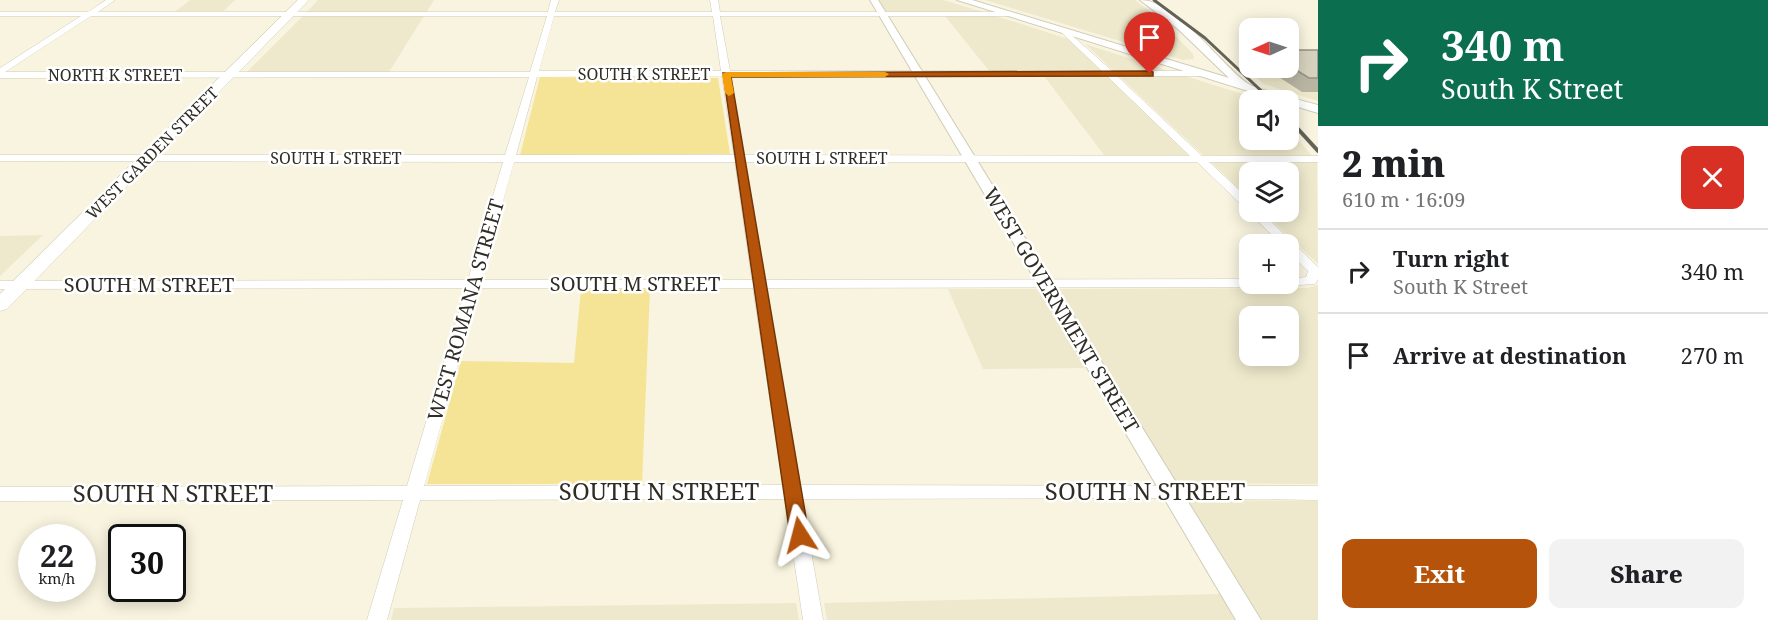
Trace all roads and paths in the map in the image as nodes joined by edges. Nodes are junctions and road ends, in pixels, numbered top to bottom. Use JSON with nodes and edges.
{"nodes":[{"id":1,"x":111,"y":0,"type":"edge"},
{"id":2,"x":304,"y":0,"type":"edge"},
{"id":3,"x":555,"y":0,"type":"edge"},
{"id":4,"x":962,"y":0,"type":"edge"},
{"id":5,"x":1145,"y":0,"type":"edge"},
{"id":6,"x":715,"y":7,"type":"edge"},
{"id":7,"x":878,"y":7,"type":"edge"},
{"id":8,"x":0,"y":14,"type":"edge"},
{"id":9,"x":89,"y":14,"type":"junction"},
{"id":10,"x":290,"y":14,"type":"junction"},
{"id":11,"x":551,"y":14,"type":"junction"},
{"id":12,"x":1006,"y":14,"type":"junction"},
{"id":13,"x":1066,"y":32,"type":"junction"},
{"id":14,"x":0,"y":73,"type":"edge"},
{"id":15,"x":1202,"y":73,"type":"junction"},
{"id":16,"x":726,"y":74,"type":"junction"},
{"id":17,"x":918,"y":74,"type":"junction"},
{"id":18,"x":1111,"y":74,"type":"junction"},
{"id":19,"x":230,"y":75,"type":"junction"},
{"id":20,"x":533,"y":75,"type":"junction"},
{"id":21,"x":1245,"y":87,"type":"junction"},
{"id":22,"x":1318,"y":110,"type":"edge"},
{"id":23,"x":0,"y":158,"type":"edge"},
{"id":24,"x":146,"y":158,"type":"junction"},
{"id":25,"x":510,"y":158,"type":"junction"},
{"id":26,"x":739,"y":158,"type":"junction"},
{"id":27,"x":969,"y":158,"type":"junction"},
{"id":28,"x":1199,"y":158,"type":"junction"},
{"id":29,"x":1318,"y":159,"type":"edge"},
{"id":30,"x":1239,"y":196,"type":"edge"},
{"id":31,"x":1265,"y":222,"type":"edge"},
{"id":32,"x":1278,"y":234,"type":"edge"},
{"id":33,"x":1299,"y":254,"type":"edge"},
{"id":34,"x":1239,"y":283,"type":"edge"},
{"id":35,"x":1299,"y":283,"type":"edge"},
{"id":36,"x":760,"y":284,"type":"junction"},
{"id":37,"x":1045,"y":284,"type":"junction"},
{"id":38,"x":0,"y":285,"type":"edge"},
{"id":39,"x":20,"y":285,"type":"junction"},
{"id":40,"x":473,"y":285,"type":"junction"},
{"id":41,"x":0,"y":305,"type":"edge"},
{"id":42,"x":1170,"y":491,"type":"junction"},
{"id":43,"x":793,"y":492,"type":"junction"},
{"id":44,"x":413,"y":493,"type":"junction"},
{"id":45,"x":1318,"y":493,"type":"edge"},
{"id":46,"x":0,"y":494,"type":"edge"},
{"id":47,"x":377,"y":620,"type":"edge"},
{"id":48,"x":813,"y":620,"type":"edge"},
{"id":49,"x":1249,"y":620,"type":"edge"}],
"edges":[{"from":1,"to":9,"type":"street"},
{"from":2,"to":10,"type":"main road","name":"WEST GARDEN STREET"},
{"from":3,"to":11,"type":"street","name":"WEST ROMANA STREET"},
{"from":4,"to":12,"type":"main road"},
{"from":5,"to":21,"type":"main road"},
{"from":6,"to":7,"type":"street"},
{"from":6,"to":11,"type":"street"},
{"from":6,"to":16,"type":"street"},
{"from":7,"to":12,"type":"street"},
{"from":7,"to":17,"type":"street","name":"WEST GOVERNMENT STREET"},
{"from":8,"to":9,"type":"street"},
{"from":9,"to":10,"type":"street"},
{"from":9,"to":14,"type":"street"},
{"from":10,"to":11,"type":"street"},
{"from":10,"to":19,"type":"main road","name":"WEST GARDEN STREET"},
{"from":11,"to":20,"type":"street","name":"WEST ROMANA STREET"},
{"from":12,"to":13,"type":"main road"},
{"from":13,"to":15,"type":"main road"},
{"from":13,"to":18,"type":"street"},
{"from":14,"to":19,"type":"street","name":"NORTH K STREET"},
{"from":15,"to":18,"type":"street","name":"SOUTH K STREET"},
{"from":15,"to":21,"type":"main road"},
{"from":16,"to":17,"type":"street","name":"SOUTH K STREET"},
{"from":16,"to":20,"type":"street","name":"SOUTH K STREET"},
{"from":16,"to":26,"type":"street"},
{"from":17,"to":18,"type":"street","name":"SOUTH K STREET"},
{"from":17,"to":27,"type":"street","name":"WEST GOVERNMENT STREET"},
{"from":18,"to":28,"type":"street"},
{"from":19,"to":20,"type":"street","name":"SOUTH K STREET"},
{"from":19,"to":24,"type":"main road","name":"WEST GARDEN STREET"},
{"from":20,"to":25,"type":"street","name":"WEST ROMANA STREET"},
{"from":21,"to":22,"type":"main road"},
{"from":23,"to":24,"type":"street","name":"SOUTH L STREET"},
{"from":24,"to":25,"type":"street","name":"SOUTH L STREET"},
{"from":24,"to":39,"type":"main road","name":"WEST GARDEN STREET"},
{"from":25,"to":26,"type":"street","name":"SOUTH L STREET"},
{"from":25,"to":40,"type":"street","name":"WEST ROMANA STREET"},
{"from":26,"to":27,"type":"street","name":"SOUTH L STREET"},
{"from":26,"to":36,"type":"street"},
{"from":27,"to":28,"type":"street","name":"SOUTH L STREET"},
{"from":27,"to":37,"type":"street","name":"WEST GOVERNMENT STREET"},
{"from":28,"to":29,"type":"street","name":"SOUTH L STREET"},
{"from":28,"to":30,"type":"street"},
{"from":31,"to":32,"type":"street"},
{"from":33,"to":35,"type":"street"},
{"from":34,"to":37,"type":"street","name":"SOUTH M STREET"},
{"from":36,"to":37,"type":"street","name":"SOUTH M STREET"},
{"from":36,"to":40,"type":"street","name":"SOUTH M STREET"},
{"from":36,"to":43,"type":"street"},
{"from":37,"to":42,"type":"street","name":"WEST GOVERNMENT STREET"},
{"from":38,"to":39,"type":"street","name":"SOUTH M STREET"},
{"from":39,"to":40,"type":"street","name":"SOUTH M STREET"},
{"from":39,"to":41,"type":"main road","name":"WEST GARDEN STREET"},
{"from":40,"to":44,"type":"street","name":"WEST ROMANA STREET"},
{"from":42,"to":43,"type":"street","name":"SOUTH N STREET"},
{"from":42,"to":45,"type":"street","name":"SOUTH N STREET"},
{"from":42,"to":49,"type":"street","name":"WEST GOVERNMENT STREET"},
{"from":43,"to":44,"type":"street","name":"SOUTH N STREET"},
{"from":43,"to":48,"type":"street"},
{"from":44,"to":46,"type":"street","name":"SOUTH N STREET"},
{"from":44,"to":47,"type":"street","name":"WEST ROMANA STREET"}]}
